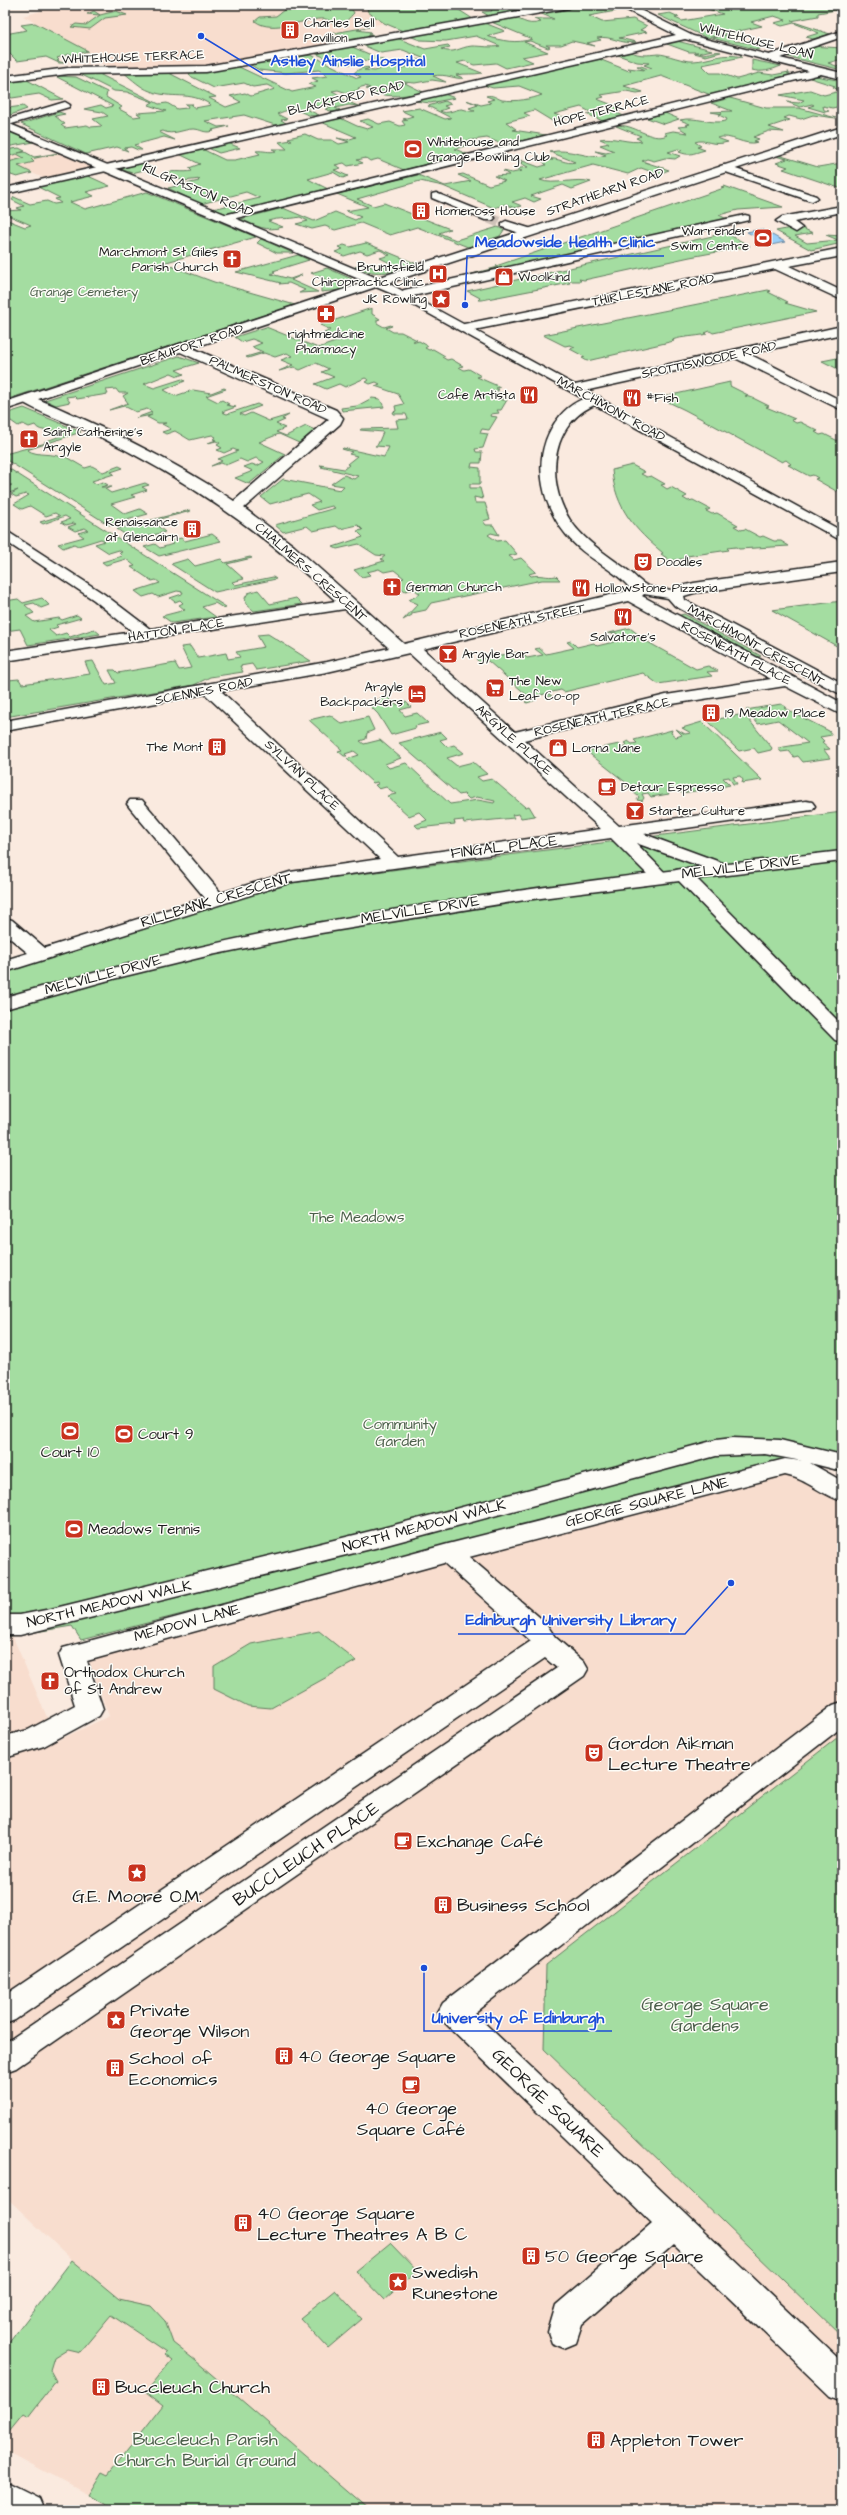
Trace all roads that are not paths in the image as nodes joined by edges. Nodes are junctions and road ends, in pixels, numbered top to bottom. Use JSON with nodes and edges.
{"nodes":[{"id":1,"x":568,"y":5,"type":"edge"},
{"id":2,"x":622,"y":5,"type":"edge"},
{"id":3,"x":842,"y":34,"type":"edge"},
{"id":4,"x":686,"y":36,"type":"junction"},
{"id":5,"x":769,"y":58,"type":"junction"},
{"id":6,"x":821,"y":71,"type":"junction"},
{"id":7,"x":842,"y":76,"type":"edge"},
{"id":8,"x":5,"y":79,"type":"edge"},
{"id":9,"x":65,"y":105,"type":"dead end"},
{"id":10,"x":5,"y":124,"type":"edge"},
{"id":11,"x":842,"y":130,"type":"edge"},
{"id":12,"x":106,"y":167,"type":"junction"},
{"id":13,"x":724,"y":168,"type":"junction"},
{"id":14,"x":5,"y":191,"type":"edge"},
{"id":15,"x":436,"y":196,"type":"dead end"},
{"id":16,"x":812,"y":198,"type":"dead end"},
{"id":17,"x":842,"y":208,"type":"edge"},
{"id":18,"x":224,"y":218,"type":"junction"},
{"id":19,"x":489,"y":218,"type":"tunnel mouth"},
{"id":20,"x":745,"y":218,"type":"dead end"},
{"id":21,"x":506,"y":224,"type":"tunnel mouth"},
{"id":22,"x":796,"y":228,"type":"dead end"},
{"id":23,"x":528,"y":232,"type":"junction"},
{"id":24,"x":842,"y":252,"type":"edge"},
{"id":25,"x":776,"y":265,"type":"junction"},
{"id":26,"x":379,"y":283,"type":"junction"},
{"id":27,"x":404,"y":294,"type":"junction"},
{"id":28,"x":842,"y":296,"type":"edge"},
{"id":29,"x":464,"y":328,"type":"junction"},
{"id":30,"x":842,"y":330,"type":"edge"},
{"id":31,"x":183,"y":348,"type":"junction"},
{"id":32,"x":738,"y":354,"type":"junction"},
{"id":33,"x":575,"y":390,"type":"junction"},
{"id":34,"x":26,"y":399,"type":"junction"},
{"id":35,"x":595,"y":400,"type":"junction"},
{"id":36,"x":5,"y":406,"type":"edge"},
{"id":37,"x":842,"y":406,"type":"edge"},
{"id":38,"x":235,"y":508,"type":"junction"},
{"id":39,"x":5,"y":534,"type":"edge"},
{"id":40,"x":842,"y":537,"type":"edge"},
{"id":41,"x":842,"y":568,"type":"edge"},
{"id":42,"x":636,"y":591,"type":"junction"},
{"id":43,"x":676,"y":595,"type":"junction"},
{"id":44,"x":347,"y":604,"type":"junction"},
{"id":45,"x":147,"y":634,"type":"junction"},
{"id":46,"x":407,"y":648,"type":"junction"},
{"id":47,"x":5,"y":656,"type":"edge"},
{"id":48,"x":787,"y":681,"type":"junction"},
{"id":49,"x":210,"y":690,"type":"junction"},
{"id":50,"x":842,"y":690,"type":"edge"},
{"id":51,"x":842,"y":710,"type":"edge"},
{"id":52,"x":5,"y":726,"type":"edge"},
{"id":53,"x":512,"y":738,"type":"junction"},
{"id":54,"x":136,"y":804,"type":"dead end"},
{"id":55,"x":806,"y":806,"type":"dead end"},
{"id":56,"x":615,"y":833,"type":"junction"},
{"id":57,"x":842,"y":856,"type":"edge"},
{"id":58,"x":393,"y":862,"type":"junction"},
{"id":59,"x":722,"y":869,"type":"junction"},
{"id":60,"x":682,"y":874,"type":"junction"},
{"id":61,"x":660,"y":877,"type":"junction"},
{"id":62,"x":216,"y":899,"type":"junction"},
{"id":63,"x":5,"y":924,"type":"edge"},
{"id":64,"x":42,"y":955,"type":"junction"},
{"id":65,"x":5,"y":966,"type":"edge"},
{"id":66,"x":5,"y":1003,"type":"edge"},
{"id":67,"x":842,"y":1036,"type":"edge"},
{"id":68,"x":842,"y":1463,"type":"edge"},
{"id":69,"x":842,"y":1492,"type":"edge"},
{"id":70,"x":448,"y":1553,"type":"junction"},
{"id":71,"x":5,"y":1625,"type":"edge"},
{"id":72,"x":546,"y":1644,"type":"junction"},
{"id":73,"x":842,"y":1712,"type":"edge"},
{"id":74,"x":5,"y":1747,"type":"edge"},
{"id":75,"x":5,"y":2010,"type":"edge"},
{"id":76,"x":5,"y":2059,"type":"edge"},
{"id":77,"x":674,"y":2224,"type":"junction"},
{"id":78,"x":564,"y":2332,"type":"dead end"},
{"id":79,"x":842,"y":2385,"type":"edge"},
{"id":80,"x":5,"y":2498,"type":"edge"},
{"id":81,"x":27,"y":2510,"type":"edge"}],
"edges":[{"from":1,"to":8,"type":"street","name":"WHITEHOUSE TERRACE"},
{"from":2,"to":4,"type":"street","name":"WHITEHOUSE LOAN"},
{"from":3,"to":5,"type":"street"},
{"from":4,"to":5,"type":"street","name":"WHITEHOUSE LOAN"},
{"from":4,"to":12,"type":"street","name":"BLACKFORD ROAD"},
{"from":5,"to":6,"type":"street","name":"WHITEHOUSE LOAN"},
{"from":6,"to":7,"type":"street","name":"WHITEHOUSE LOAN"},
{"from":6,"to":18,"type":"street","name":"HOPE TERRACE"},
{"from":9,"to":10,"type":"street"},
{"from":10,"to":12,"type":"street","name":"KILGRASTON ROAD"},
{"from":11,"to":13,"type":"street","name":"STRATHEARN ROAD"},
{"from":12,"to":14,"type":"street","name":"BLACKFORD ROAD"},
{"from":12,"to":18,"type":"street","name":"KILGRASTON ROAD"},
{"from":13,"to":16,"type":"street"},
{"from":13,"to":23,"type":"street","name":"STRATHEARN ROAD"},
{"from":15,"to":19,"type":"street"},
{"from":17,"to":22,"type":"street"},
{"from":18,"to":26,"type":"street","name":"KILGRASTON ROAD"},
{"from":20,"to":27,"type":"street"},
{"from":21,"to":23,"type":"street"},
{"from":23,"to":26,"type":"street","name":"STRATHEARN ROAD"},
{"from":24,"to":25,"type":"street","name":"THIRLESTANE ROAD"},
{"from":25,"to":28,"type":"street"},
{"from":25,"to":29,"type":"street","name":"THIRLESTANE ROAD"},
{"from":26,"to":27,"type":"street","name":"MARCHMONT ROAD"},
{"from":26,"to":31,"type":"street","name":"BEAUFORT ROAD"},
{"from":27,"to":29,"type":"street","name":"MARCHMONT ROAD"},
{"from":29,"to":33,"type":"street","name":"MARCHMONT ROAD"},
{"from":30,"to":32,"type":"street","name":"SPOTTISWOODE ROAD"},
{"from":31,"to":34,"type":"street","name":"BEAUFORT ROAD"},
{"from":31,"to":38,"type":"street","name":"PALMERSTON ROAD"},
{"from":32,"to":33,"type":"street","name":"SPOTTISWOODE ROAD"},
{"from":32,"to":37,"type":"street"},
{"from":33,"to":35,"type":"street","name":"MARCHMONT ROAD"},
{"from":34,"to":36,"type":"street","name":"BEAUFORT ROAD"},
{"from":34,"to":38,"type":"street","name":"CHALMERS CRESCENT"},
{"from":35,"to":40,"type":"street","name":"MARCHMONT ROAD"},
{"from":35,"to":42,"type":"street"},
{"from":38,"to":44,"type":"street","name":"CHALMERS CRESCENT"},
{"from":39,"to":45,"type":"street"},
{"from":41,"to":43,"type":"street"},
{"from":42,"to":43,"type":"street"},
{"from":42,"to":46,"type":"street","name":"ROSENEATH STREET"},
{"from":42,"to":48,"type":"street","name":"ROSENEATH PLACE"},
{"from":43,"to":50,"type":"street","name":"MARCHMONT CRESCENT"},
{"from":44,"to":45,"type":"street","name":"HATTON PLACE"},
{"from":44,"to":46,"type":"street","name":"CHALMERS CRESCENT"},
{"from":45,"to":47,"type":"street","name":"HATTON PLACE"},
{"from":46,"to":49,"type":"street","name":"SCIENNES ROAD"},
{"from":46,"to":53,"type":"street","name":"ARGYLE PLACE"},
{"from":48,"to":51,"type":"street","name":"ROSENEATH PLACE"},
{"from":48,"to":53,"type":"street","name":"ROSENEATH TERRACE"},
{"from":49,"to":52,"type":"street","name":"SCIENNES ROAD"},
{"from":49,"to":58,"type":"street","name":"SYLVAN PLACE"},
{"from":53,"to":56,"type":"street","name":"ARGYLE PLACE"},
{"from":54,"to":62,"type":"street"},
{"from":55,"to":56,"type":"street","name":"FINGAL PLACE"},
{"from":56,"to":58,"type":"street","name":"FINGAL PLACE"},
{"from":56,"to":59,"type":"street"},
{"from":56,"to":61,"type":"street","name":"ARGYLE PLACE"},
{"from":57,"to":59,"type":"street","name":"MELVILLE DRIVE"},
{"from":58,"to":62,"type":"street","name":"RILLBANK CRESCENT"},
{"from":59,"to":60,"type":"street","name":"MELVILLE DRIVE"},
{"from":60,"to":61,"type":"street","name":"MELVILLE DRIVE"},
{"from":60,"to":67,"type":"street"},
{"from":61,"to":66,"type":"street","name":"MELVILLE DRIVE"},
{"from":62,"to":64,"type":"street","name":"RILLBANK CRESCENT"},
{"from":63,"to":64,"type":"street"},
{"from":64,"to":65,"type":"street","name":"RILLBANK CRESCENT"},
{"from":68,"to":71,"type":"street","name":"NORTH MEADOW WALK"},
{"from":69,"to":70,"type":"street","name":"GEORGE SQUARE LANE"},
{"from":70,"to":72,"type":"street","name":"BUCCLEUCH PLACE"},
{"from":70,"to":74,"type":"street","name":"MEADOW LANE"},
{"from":72,"to":75,"type":"street"},
{"from":72,"to":76,"type":"street","name":"BUCCLEUCH PLACE"},
{"from":73,"to":77,"type":"street","name":"GEORGE SQUARE"},
{"from":77,"to":78,"type":"street"},
{"from":77,"to":79,"type":"street","name":"GEORGE SQUARE"},
{"from":80,"to":81,"type":"street"}]}
